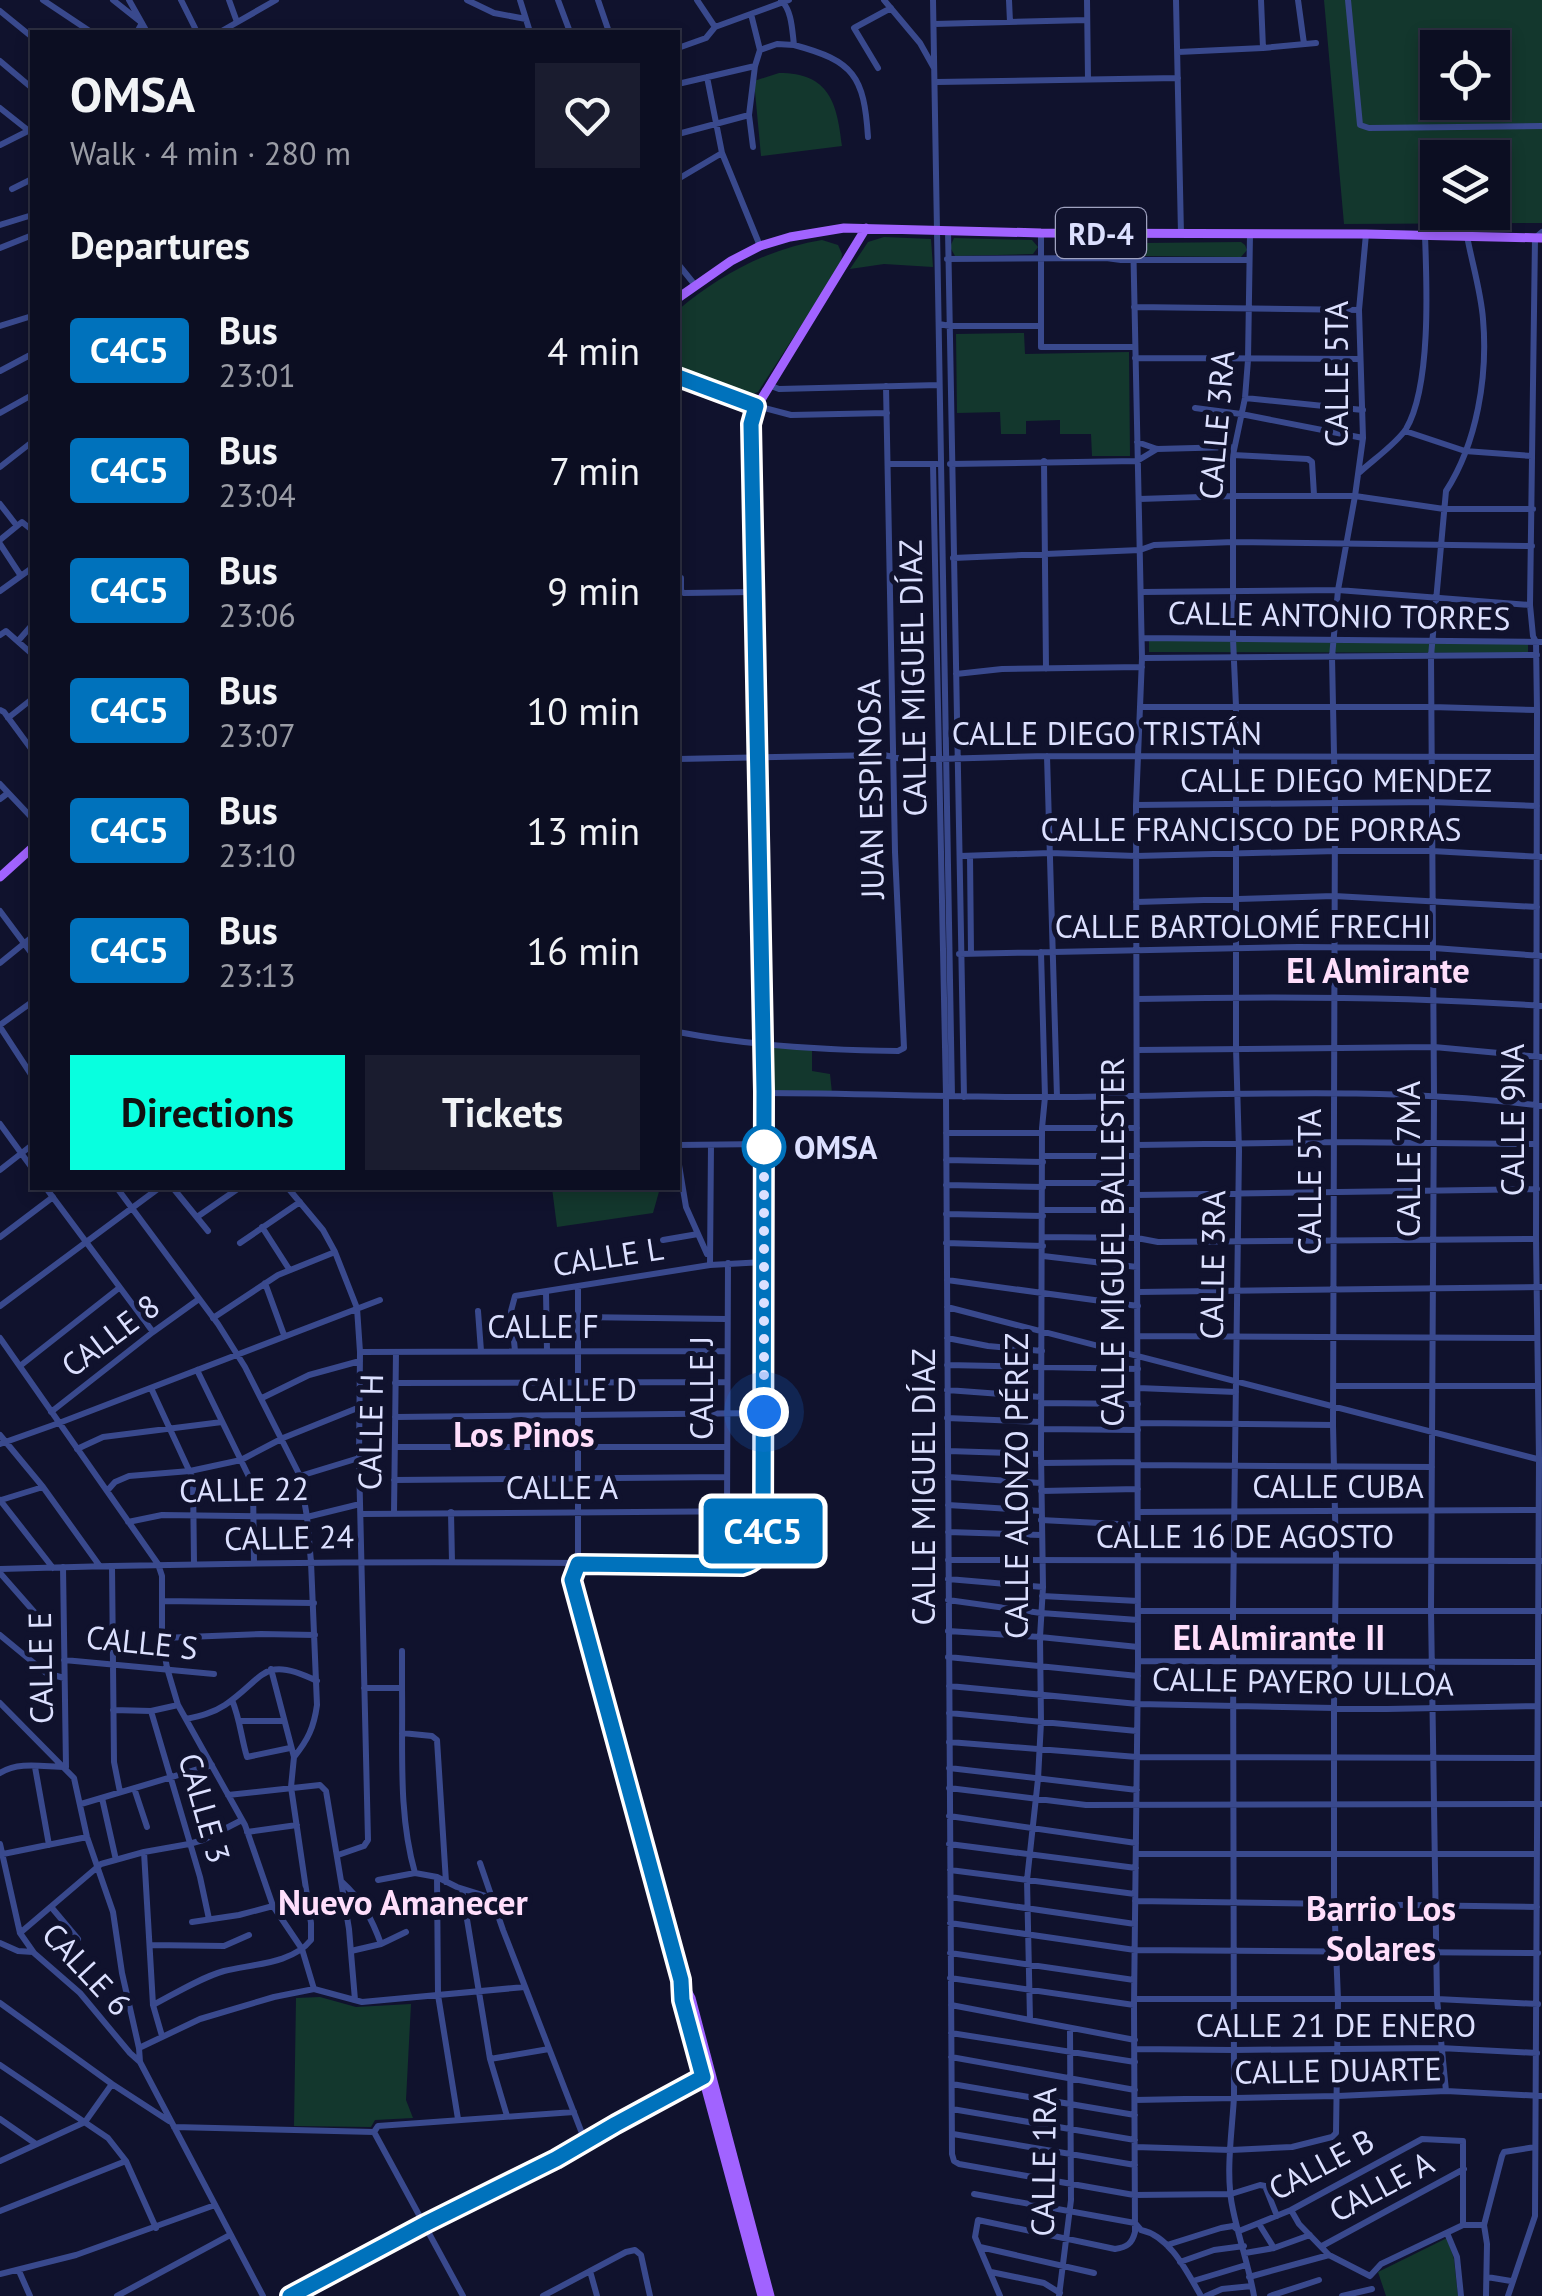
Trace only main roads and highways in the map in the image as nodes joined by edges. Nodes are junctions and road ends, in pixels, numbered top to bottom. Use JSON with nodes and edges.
{"nodes":[{"id":1,"x":866,"y":228,"type":"junction"},
{"id":2,"x":1540,"y":236,"type":"edge"},
{"id":3,"x":680,"y":296,"type":"edge"},
{"id":4,"x":680,"y":378,"type":"edge"},
{"id":5,"x":756,"y":406,"type":"junction"},
{"id":6,"x":30,"y":850,"type":"edge"},
{"id":7,"x":0,"y":876,"type":"edge"},
{"id":8,"x":707,"y":2075,"type":"junction"},
{"id":9,"x":290,"y":2296,"type":"edge"},
{"id":10,"x":762,"y":2296,"type":"edge"},
{"id":11,"x":770,"y":2296,"type":"edge"}],
"edges":[{"from":1,"to":2,"type":"main road","number":"RD-4"},
{"from":1,"to":3,"type":"main road","number":"RD-4"},
{"from":1,"to":5,"type":"main road"},
{"from":4,"to":5,"type":"main road"},
{"from":5,"to":8,"type":"main road"},
{"from":6,"to":7,"type":"main road"},
{"from":8,"to":9,"type":"main road"},
{"from":8,"to":10,"type":"main road"},
{"from":8,"to":11,"type":"main road"}]}
